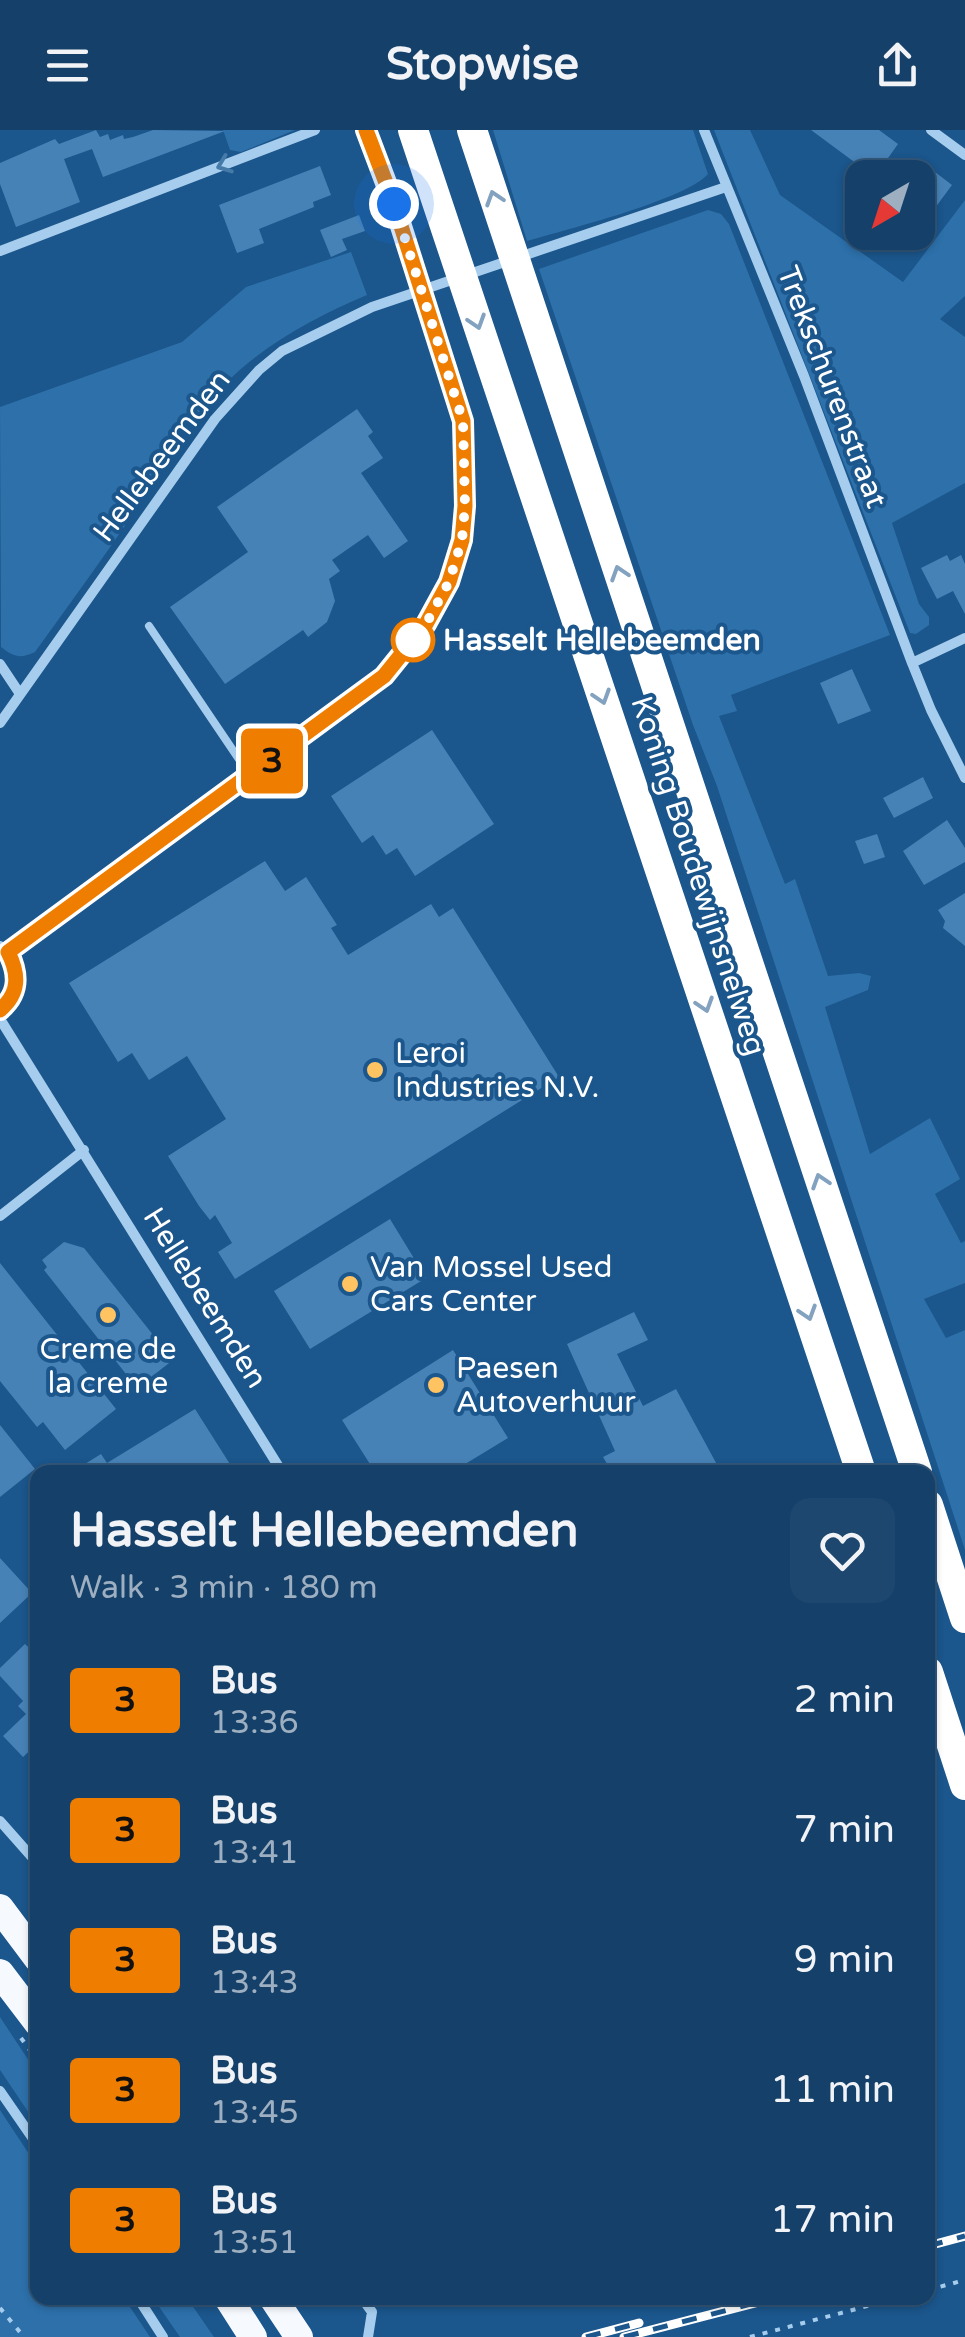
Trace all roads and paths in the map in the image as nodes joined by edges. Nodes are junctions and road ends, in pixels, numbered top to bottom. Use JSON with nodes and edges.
{"nodes":[{"id":1,"x":314,"y":130,"type":"edge"},
{"id":2,"x":366,"y":130,"type":"edge"},
{"id":3,"x":412,"y":130,"type":"edge"},
{"id":4,"x":472,"y":130,"type":"edge"},
{"id":5,"x":704,"y":130,"type":"edge"},
{"id":6,"x":931,"y":130,"type":"edge"},
{"id":7,"x":965,"y":155,"type":"edge"},
{"id":8,"x":726,"y":187,"type":"junction"},
{"id":9,"x":0,"y":251,"type":"edge"},
{"id":10,"x":149,"y":626,"type":"dead end"},
{"id":11,"x":965,"y":638,"type":"edge"},
{"id":12,"x":0,"y":664,"type":"edge"},
{"id":13,"x":912,"y":664,"type":"junction"},
{"id":14,"x":20,"y":694,"type":"junction"},
{"id":15,"x":0,"y":722,"type":"edge"},
{"id":16,"x":251,"y":777,"type":"junction"},
{"id":17,"x":965,"y":778,"type":"edge"},
{"id":18,"x":4,"y":949,"type":"edge"},
{"id":19,"x":0,"y":1010,"type":"edge"},
{"id":20,"x":0,"y":1020,"type":"edge"},
{"id":21,"x":84,"y":1150,"type":"junction"},
{"id":22,"x":0,"y":1216,"type":"edge"},
{"id":23,"x":278,"y":1465,"type":"edge"},
{"id":24,"x":859,"y":1465,"type":"edge"},
{"id":25,"x":915,"y":1465,"type":"edge"},
{"id":26,"x":935,"y":1526,"type":"edge"},
{"id":27,"x":965,"y":1618,"type":"edge"},
{"id":28,"x":935,"y":1693,"type":"edge"},
{"id":29,"x":965,"y":1785,"type":"edge"},
{"id":30,"x":0,"y":1821,"type":"edge"},
{"id":31,"x":30,"y":1855,"type":"edge"},
{"id":32,"x":0,"y":1908,"type":"edge"},
{"id":33,"x":30,"y":1948,"type":"edge"},
{"id":34,"x":0,"y":1973,"type":"edge"},
{"id":35,"x":30,"y":2012,"type":"edge"},
{"id":36,"x":0,"y":2091,"type":"edge"},
{"id":37,"x":30,"y":2134,"type":"edge"},
{"id":38,"x":965,"y":2280,"type":"edge"},
{"id":39,"x":935,"y":2288,"type":"edge"},
{"id":40,"x":142,"y":2305,"type":"edge"},
{"id":41,"x":232,"y":2305,"type":"edge"},
{"id":42,"x":278,"y":2305,"type":"edge"},
{"id":43,"x":367,"y":2305,"type":"edge"},
{"id":44,"x":871,"y":2305,"type":"edge"},
{"id":45,"x":0,"y":2308,"type":"edge"},
{"id":46,"x":298,"y":2336,"type":"edge"},
{"id":47,"x":24,"y":2337,"type":"edge"},
{"id":48,"x":163,"y":2337,"type":"edge"},
{"id":49,"x":253,"y":2337,"type":"edge"},
{"id":50,"x":368,"y":2337,"type":"edge"},
{"id":51,"x":750,"y":2337,"type":"edge"}],
"edges":[{"from":1,"to":9,"type":"street","one_way":true},
{"from":2,"to":16,"type":"street"},
{"from":3,"to":24,"type":"highway","name":"Koning Boudewijnsnelweg","one_way":true},
{"from":25,"to":4,"type":"highway","name":"Koning Boudewijnsnelweg","one_way":true},
{"from":5,"to":8,"type":"street","name":"Trekschurenstraat"},
{"from":6,"to":7,"type":"street"},
{"from":8,"to":13,"type":"street","name":"Trekschurenstraat"},
{"from":8,"to":14,"type":"street","name":"Hellebeemden"},
{"from":10,"to":16,"type":"lane"},
{"from":11,"to":13,"type":"street"},
{"from":12,"to":14,"type":"street"},
{"from":13,"to":17,"type":"street","name":"Trekschurenstraat"},
{"from":14,"to":15,"type":"street","name":"Hellebeemden"},
{"from":16,"to":18,"type":"street"},
{"from":18,"to":19,"type":"street"},
{"from":20,"to":21,"type":"street","name":"Hellebeemden"},
{"from":21,"to":22,"type":"street"},
{"from":21,"to":23,"type":"street","name":"Hellebeemden"},
{"from":26,"to":27,"type":"highway"},
{"from":28,"to":29,"type":"highway"},
{"from":30,"to":31,"type":"street"},
{"from":32,"to":33,"type":"highway"},
{"from":34,"to":35,"type":"highway"},
{"from":36,"to":37,"type":"street"},
{"from":38,"to":39,"type":"path"},
{"from":40,"to":48,"type":"street"},
{"from":41,"to":49,"type":"highway"},
{"from":42,"to":46,"type":"highway"},
{"from":43,"to":50,"type":"street"},
{"from":44,"to":51,"type":"path"},
{"from":45,"to":47,"type":"path"}]}
